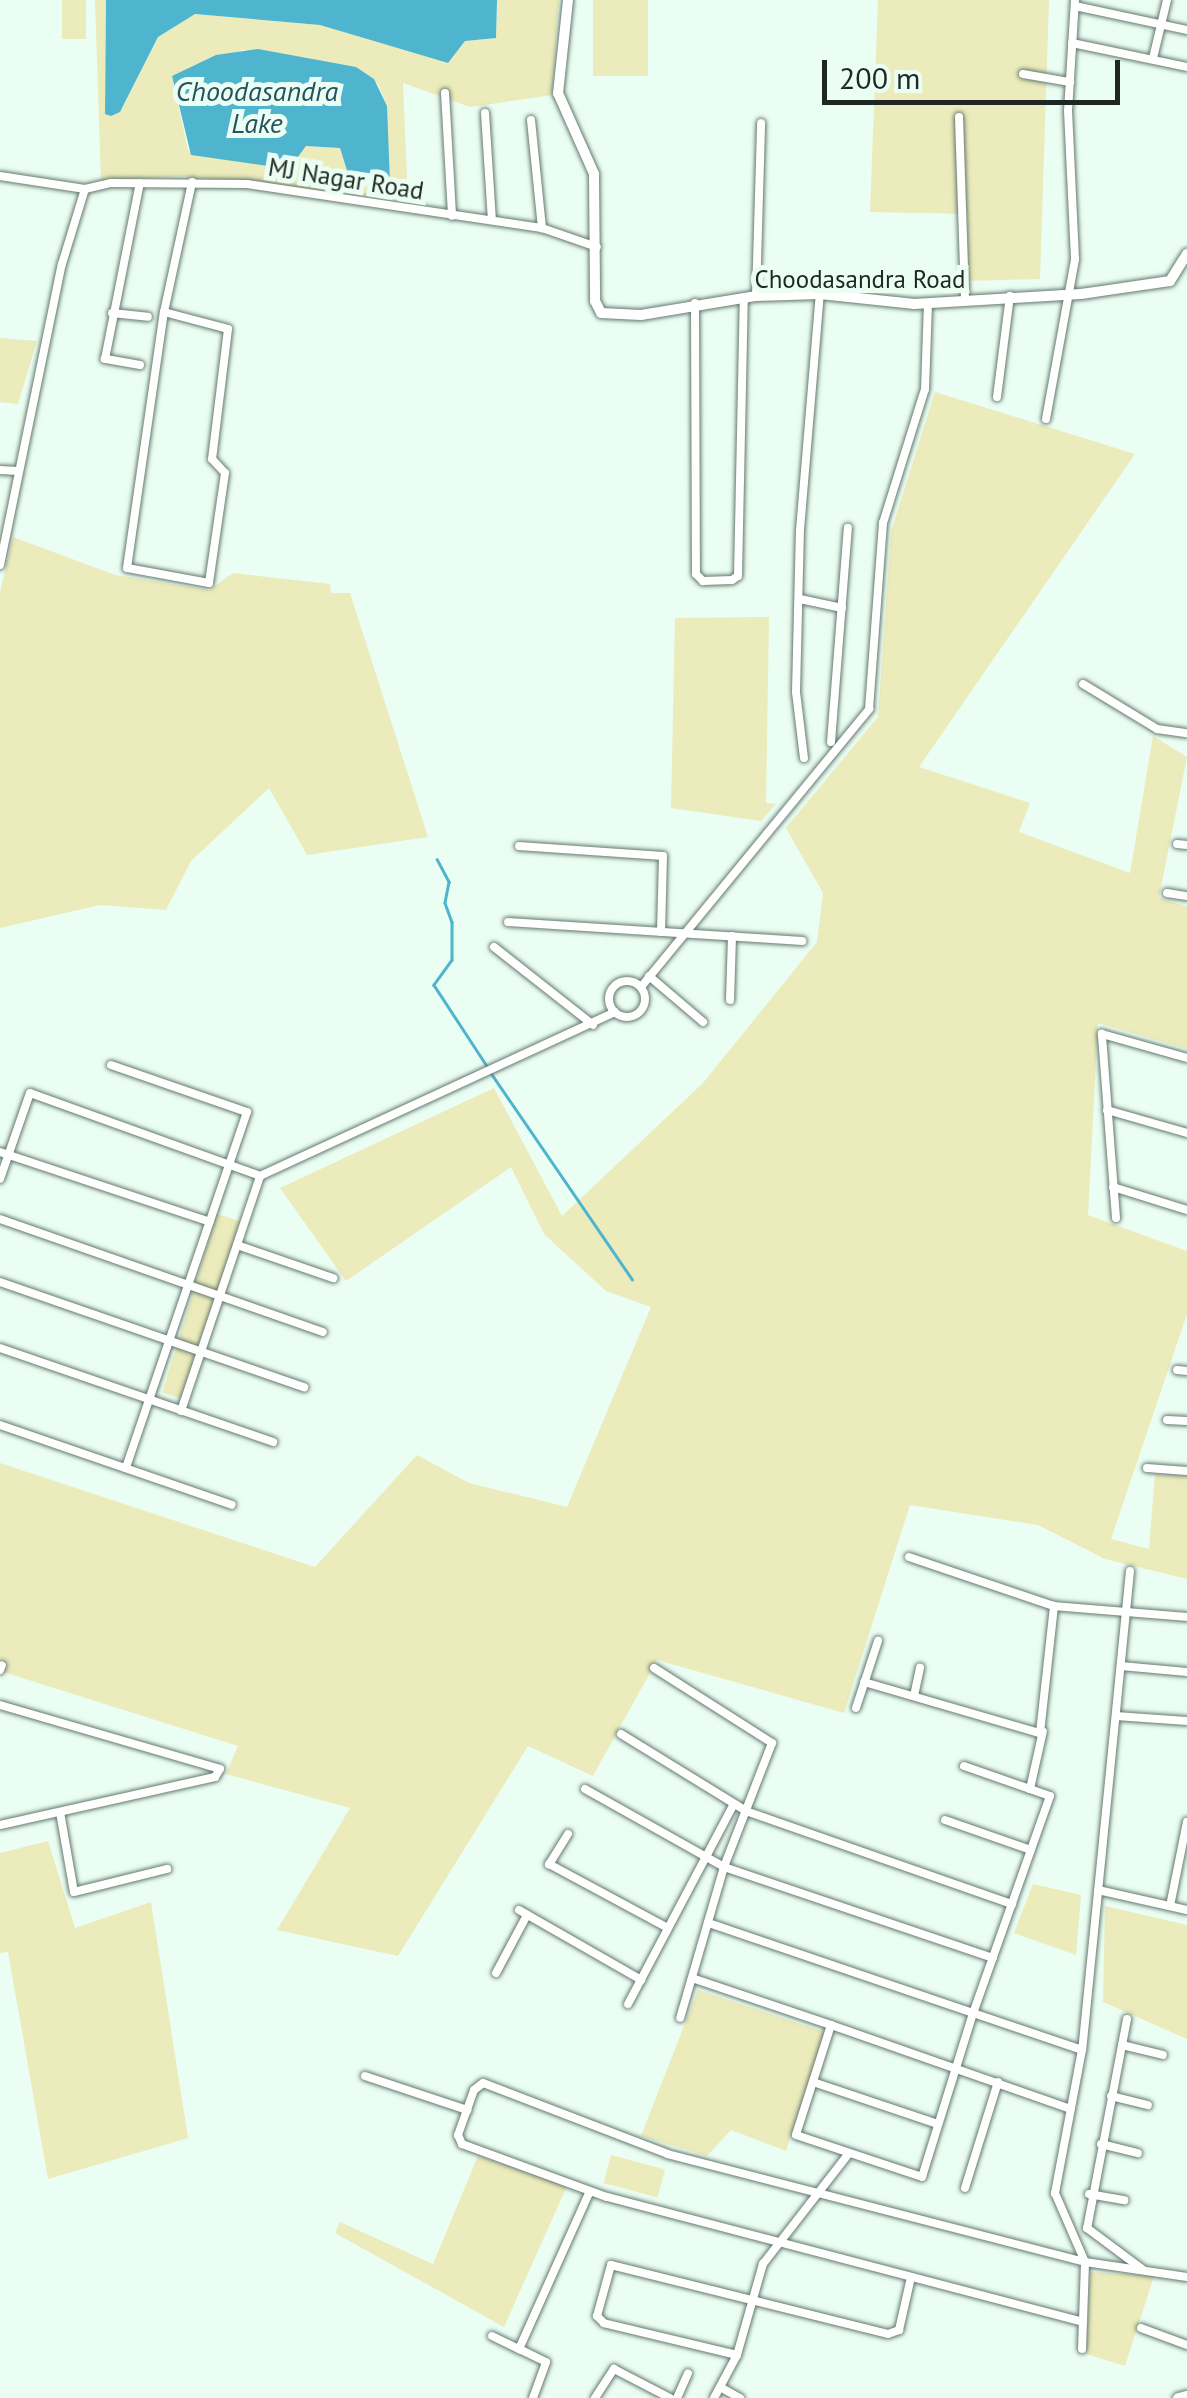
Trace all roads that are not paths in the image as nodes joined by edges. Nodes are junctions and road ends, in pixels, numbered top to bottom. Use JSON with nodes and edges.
{"nodes":[{"id":1,"x":568,"y":0,"type":"edge"},
{"id":2,"x":1167,"y":0,"type":"edge"},
{"id":3,"x":1075,"y":3,"type":"edge"},
{"id":4,"x":1162,"y":22,"type":"junction"},
{"id":5,"x":1187,"y":30,"type":"edge"},
{"id":6,"x":1072,"y":43,"type":"junction"},
{"id":7,"x":1153,"y":58,"type":"junction"},
{"id":8,"x":1187,"y":67,"type":"edge"},
{"id":9,"x":1023,"y":74,"type":"dead end"},
{"id":10,"x":1070,"y":82,"type":"junction"},
{"id":11,"x":445,"y":93,"type":"dead end"},
{"id":12,"x":484,"y":113,"type":"dead end"},
{"id":13,"x":959,"y":117,"type":"dead end"},
{"id":14,"x":532,"y":120,"type":"dead end"},
{"id":15,"x":761,"y":123,"type":"dead end"},
{"id":16,"x":0,"y":176,"type":"edge"},
{"id":17,"x":192,"y":182,"type":"junction"},
{"id":18,"x":140,"y":183,"type":"junction"},
{"id":19,"x":85,"y":190,"type":"junction"},
{"id":20,"x":452,"y":216,"type":"junction"},
{"id":21,"x":492,"y":220,"type":"junction"},
{"id":22,"x":542,"y":228,"type":"junction"},
{"id":23,"x":597,"y":247,"type":"junction"},
{"id":24,"x":1187,"y":254,"type":"edge"},
{"id":25,"x":1071,"y":293,"type":"junction"},
{"id":26,"x":820,"y":294,"type":"junction"},
{"id":27,"x":1010,"y":296,"type":"junction"},
{"id":28,"x":750,"y":298,"type":"junction"},
{"id":29,"x":965,"y":300,"type":"junction"},
{"id":30,"x":695,"y":302,"type":"junction"},
{"id":31,"x":928,"y":303,"type":"junction"},
{"id":32,"x":112,"y":312,"type":"junction"},
{"id":33,"x":164,"y":312,"type":"junction"},
{"id":34,"x":148,"y":316,"type":"dead end"},
{"id":35,"x":140,"y":365,"type":"dead end"},
{"id":36,"x":997,"y":397,"type":"dead end"},
{"id":37,"x":1046,"y":419,"type":"dead end"},
{"id":38,"x":0,"y":470,"type":"edge"},
{"id":39,"x":18,"y":471,"type":"junction"},
{"id":40,"x":848,"y":528,"type":"dead end"},
{"id":41,"x":3,"y":533,"type":"edge"},
{"id":42,"x":0,"y":564,"type":"edge"},
{"id":43,"x":800,"y":599,"type":"junction"},
{"id":44,"x":842,"y":608,"type":"junction"},
{"id":45,"x":1083,"y":684,"type":"dead end"},
{"id":46,"x":1187,"y":733,"type":"edge"},
{"id":47,"x":830,"y":742,"type":"dead end"},
{"id":48,"x":804,"y":758,"type":"dead end"},
{"id":49,"x":519,"y":846,"type":"dead end"},
{"id":50,"x":1168,"y":893,"type":"dead end"},
{"id":51,"x":1187,"y":896,"type":"edge"},
{"id":52,"x":508,"y":922,"type":"dead end"},
{"id":53,"x":661,"y":932,"type":"junction"},
{"id":54,"x":684,"y":934,"type":"junction"},
{"id":55,"x":732,"y":936,"type":"junction"},
{"id":56,"x":802,"y":941,"type":"dead end"},
{"id":57,"x":494,"y":947,"type":"dead end"},
{"id":58,"x":649,"y":976,"type":"junction"},
{"id":59,"x":641,"y":987,"type":"junction"},
{"id":60,"x":730,"y":1000,"type":"dead end"},
{"id":61,"x":615,"y":1012,"type":"junction"},
{"id":62,"x":702,"y":1022,"type":"dead end"},
{"id":63,"x":593,"y":1025,"type":"junction"},
{"id":64,"x":1187,"y":1058,"type":"edge"},
{"id":65,"x":110,"y":1065,"type":"dead end"},
{"id":66,"x":1108,"y":1110,"type":"junction"},
{"id":67,"x":1187,"y":1133,"type":"edge"},
{"id":68,"x":4,"y":1154,"type":"edge"},
{"id":69,"x":229,"y":1165,"type":"junction"},
{"id":70,"x":260,"y":1176,"type":"junction"},
{"id":71,"x":0,"y":1178,"type":"edge"},
{"id":72,"x":1113,"y":1187,"type":"junction"},
{"id":73,"x":1187,"y":1210,"type":"edge"},
{"id":74,"x":1116,"y":1218,"type":"dead end"},
{"id":75,"x":0,"y":1220,"type":"edge"},
{"id":76,"x":210,"y":1222,"type":"junction"},
{"id":77,"x":237,"y":1245,"type":"junction"},
{"id":78,"x":333,"y":1278,"type":"dead end"},
{"id":79,"x":0,"y":1282,"type":"edge"},
{"id":80,"x":188,"y":1285,"type":"junction"},
{"id":81,"x":220,"y":1296,"type":"junction"},
{"id":82,"x":323,"y":1332,"type":"dead end"},
{"id":83,"x":170,"y":1341,"type":"junction"},
{"id":84,"x":0,"y":1348,"type":"edge"},
{"id":85,"x":201,"y":1352,"type":"junction"},
{"id":86,"x":304,"y":1387,"type":"dead end"},
{"id":87,"x":150,"y":1400,"type":"junction"},
{"id":88,"x":182,"y":1410,"type":"junction"},
{"id":89,"x":1167,"y":1420,"type":"dead end"},
{"id":90,"x":1187,"y":1422,"type":"edge"},
{"id":91,"x":0,"y":1425,"type":"edge"},
{"id":92,"x":273,"y":1442,"type":"dead end"},
{"id":93,"x":126,"y":1468,"type":"junction"},
{"id":94,"x":1148,"y":1468,"type":"dead end"},
{"id":95,"x":1187,"y":1471,"type":"edge"},
{"id":96,"x":232,"y":1505,"type":"dead end"},
{"id":97,"x":909,"y":1557,"type":"dead end"},
{"id":98,"x":1130,"y":1571,"type":"dead end"},
{"id":99,"x":1054,"y":1606,"type":"junction"},
{"id":100,"x":1126,"y":1612,"type":"junction"},
{"id":101,"x":1187,"y":1617,"type":"edge"},
{"id":102,"x":878,"y":1641,"type":"dead end"},
{"id":103,"x":1120,"y":1666,"type":"junction"},
{"id":104,"x":654,"y":1668,"type":"dead end"},
{"id":105,"x":920,"y":1668,"type":"dead end"},
{"id":106,"x":1187,"y":1672,"type":"edge"},
{"id":107,"x":864,"y":1682,"type":"junction"},
{"id":108,"x":914,"y":1696,"type":"junction"},
{"id":109,"x":0,"y":1705,"type":"edge"},
{"id":110,"x":856,"y":1708,"type":"dead end"},
{"id":111,"x":1116,"y":1716,"type":"junction"},
{"id":112,"x":1187,"y":1722,"type":"edge"},
{"id":113,"x":1043,"y":1731,"type":"junction"},
{"id":114,"x":621,"y":1734,"type":"dead end"},
{"id":115,"x":964,"y":1766,"type":"dead end"},
{"id":116,"x":586,"y":1789,"type":"dead end"},
{"id":117,"x":1030,"y":1789,"type":"junction"},
{"id":118,"x":734,"y":1804,"type":"junction"},
{"id":119,"x":746,"y":1811,"type":"junction"},
{"id":120,"x":60,"y":1812,"type":"junction"},
{"id":121,"x":945,"y":1820,"type":"dead end"},
{"id":122,"x":1187,"y":1822,"type":"edge"},
{"id":123,"x":0,"y":1825,"type":"edge"},
{"id":124,"x":568,"y":1834,"type":"dead end"},
{"id":125,"x":1031,"y":1850,"type":"junction"},
{"id":126,"x":706,"y":1856,"type":"junction"},
{"id":127,"x":724,"y":1866,"type":"junction"},
{"id":128,"x":167,"y":1869,"type":"dead end"},
{"id":129,"x":1098,"y":1890,"type":"junction"},
{"id":130,"x":1012,"y":1904,"type":"junction"},
{"id":131,"x":1170,"y":1906,"type":"junction"},
{"id":132,"x":1187,"y":1910,"type":"edge"},
{"id":133,"x":708,"y":1923,"type":"junction"},
{"id":134,"x":668,"y":1928,"type":"junction"},
{"id":135,"x":993,"y":1958,"type":"junction"},
{"id":136,"x":496,"y":1974,"type":"dead end"},
{"id":137,"x":692,"y":1978,"type":"junction"},
{"id":138,"x":641,"y":1980,"type":"junction"},
{"id":139,"x":628,"y":2004,"type":"dead end"},
{"id":140,"x":974,"y":2013,"type":"junction"},
{"id":141,"x":680,"y":2018,"type":"dead end"},
{"id":142,"x":1127,"y":2020,"type":"dead end"},
{"id":143,"x":831,"y":2025,"type":"junction"},
{"id":144,"x":1122,"y":2045,"type":"junction"},
{"id":145,"x":1082,"y":2050,"type":"junction"},
{"id":146,"x":1163,"y":2055,"type":"dead end"},
{"id":147,"x":956,"y":2068,"type":"junction"},
{"id":148,"x":365,"y":2076,"type":"dead end"},
{"id":149,"x":813,"y":2082,"type":"junction"},
{"id":150,"x":998,"y":2082,"type":"junction"},
{"id":151,"x":1112,"y":2096,"type":"junction"},
{"id":152,"x":1148,"y":2105,"type":"dead end"},
{"id":153,"x":1071,"y":2109,"type":"junction"},
{"id":154,"x":467,"y":2110,"type":"junction"},
{"id":155,"x":938,"y":2124,"type":"junction"},
{"id":156,"x":1100,"y":2144,"type":"junction"},
{"id":157,"x":848,"y":2153,"type":"junction"},
{"id":158,"x":1138,"y":2153,"type":"dead end"},
{"id":159,"x":966,"y":2188,"type":"dead end"},
{"id":160,"x":590,"y":2191,"type":"junction"},
{"id":161,"x":817,"y":2194,"type":"junction"},
{"id":162,"x":1089,"y":2194,"type":"junction"},
{"id":163,"x":1124,"y":2200,"type":"dead end"},
{"id":164,"x":780,"y":2243,"type":"junction"},
{"id":165,"x":1085,"y":2262,"type":"junction"},
{"id":166,"x":1142,"y":2269,"type":"junction"},
{"id":167,"x":911,"y":2277,"type":"junction"},
{"id":168,"x":1187,"y":2277,"type":"edge"},
{"id":169,"x":753,"y":2298,"type":"junction"},
{"id":170,"x":1083,"y":2322,"type":"junction"},
{"id":171,"x":1141,"y":2328,"type":"dead end"},
{"id":172,"x":492,"y":2336,"type":"dead end"},
{"id":173,"x":1187,"y":2345,"type":"edge"},
{"id":174,"x":520,"y":2349,"type":"junction"},
{"id":175,"x":1082,"y":2349,"type":"dead end"},
{"id":176,"x":736,"y":2355,"type":"junction"},
{"id":177,"x":688,"y":2373,"type":"dead end"},
{"id":178,"x":720,"y":2387,"type":"junction"},
{"id":179,"x":1187,"y":2396,"type":"edge"},
{"id":180,"x":533,"y":2398,"type":"edge"},
{"id":181,"x":595,"y":2398,"type":"edge"},
{"id":182,"x":673,"y":2398,"type":"edge"},
{"id":183,"x":714,"y":2398,"type":"edge"},
{"id":184,"x":740,"y":2398,"type":"edge"},
{"id":185,"x":1178,"y":2398,"type":"edge"}],
"edges":[{"from":1,"to":23,"type":"street","name":"Choodasandra Road"},
{"from":2,"to":4,"type":"street"},
{"from":3,"to":4,"type":"street"},
{"from":3,"to":6,"type":"street"},
{"from":4,"to":5,"type":"street"},
{"from":4,"to":7,"type":"street"},
{"from":6,"to":7,"type":"street"},
{"from":6,"to":10,"type":"street"},
{"from":7,"to":8,"type":"street"},
{"from":9,"to":10,"type":"street"},
{"from":10,"to":25,"type":"street"},
{"from":11,"to":20,"type":"street"},
{"from":12,"to":21,"type":"street"},
{"from":13,"to":29,"type":"street"},
{"from":14,"to":22,"type":"street"},
{"from":15,"to":28,"type":"street"},
{"from":16,"to":19,"type":"street","name":"MJ Nagar Road"},
{"from":17,"to":18,"type":"street","name":"MJ Nagar Road"},
{"from":17,"to":20,"type":"street","name":"MJ Nagar Road"},
{"from":17,"to":33,"type":"street"},
{"from":18,"to":19,"type":"street","name":"MJ Nagar Road"},
{"from":18,"to":32,"type":"street"},
{"from":19,"to":39,"type":"street"},
{"from":20,"to":21,"type":"street","name":"MJ Nagar Road"},
{"from":21,"to":22,"type":"street","name":"MJ Nagar Road"},
{"from":22,"to":23,"type":"street","name":"MJ Nagar Road"},
{"from":23,"to":30,"type":"street","name":"Choodasandra Road"},
{"from":24,"to":25,"type":"street","name":"Choodasandra Road"},
{"from":25,"to":27,"type":"street","name":"Choodasandra Road"},
{"from":25,"to":37,"type":"street"},
{"from":26,"to":28,"type":"street","name":"Choodasandra Road"},
{"from":26,"to":31,"type":"street","name":"Choodasandra Road"},
{"from":26,"to":43,"type":"street"},
{"from":27,"to":29,"type":"street","name":"Choodasandra Road"},
{"from":27,"to":36,"type":"street"},
{"from":28,"to":30,"type":"street","name":"Choodasandra Road"},
{"from":28,"to":30,"type":"street"},
{"from":29,"to":31,"type":"street","name":"Choodasandra Road"},
{"from":31,"to":54,"type":"street"},
{"from":32,"to":34,"type":"street"},
{"from":32,"to":35,"type":"street"},
{"from":33,"to":33,"type":"street"},
{"from":38,"to":39,"type":"street"},
{"from":39,"to":41,"type":"street"},
{"from":40,"to":44,"type":"street"},
{"from":41,"to":42,"type":"street"},
{"from":43,"to":44,"type":"street"},
{"from":43,"to":48,"type":"street"},
{"from":44,"to":47,"type":"street"},
{"from":45,"to":46,"type":"street"},
{"from":49,"to":53,"type":"street"},
{"from":50,"to":51,"type":"street"},
{"from":52,"to":53,"type":"street"},
{"from":53,"to":54,"type":"street"},
{"from":54,"to":55,"type":"street"},
{"from":54,"to":58,"type":"street"},
{"from":55,"to":56,"type":"street"},
{"from":55,"to":60,"type":"street"},
{"from":57,"to":63,"type":"street"},
{"from":58,"to":59,"type":"street"},
{"from":58,"to":62,"type":"street"},
{"from":59,"to":61,"type":"street"},
{"from":59,"to":61,"type":"street"},
{"from":61,"to":63,"type":"street"},
{"from":63,"to":70,"type":"street"},
{"from":64,"to":66,"type":"street"},
{"from":65,"to":69,"type":"street"},
{"from":66,"to":67,"type":"street"},
{"from":66,"to":72,"type":"street"},
{"from":68,"to":69,"type":"street"},
{"from":68,"to":71,"type":"street"},
{"from":68,"to":76,"type":"street"},
{"from":69,"to":70,"type":"street"},
{"from":69,"to":76,"type":"street"},
{"from":70,"to":77,"type":"street"},
{"from":72,"to":73,"type":"street"},
{"from":72,"to":74,"type":"street"},
{"from":75,"to":80,"type":"street"},
{"from":76,"to":80,"type":"street"},
{"from":77,"to":78,"type":"street"},
{"from":77,"to":81,"type":"street"},
{"from":79,"to":83,"type":"street"},
{"from":80,"to":81,"type":"street"},
{"from":80,"to":83,"type":"street"},
{"from":81,"to":82,"type":"street"},
{"from":81,"to":85,"type":"street"},
{"from":83,"to":85,"type":"street"},
{"from":83,"to":87,"type":"street"},
{"from":84,"to":87,"type":"street"},
{"from":85,"to":86,"type":"street"},
{"from":85,"to":88,"type":"street"},
{"from":87,"to":88,"type":"street"},
{"from":87,"to":93,"type":"street"},
{"from":88,"to":92,"type":"street"},
{"from":89,"to":90,"type":"street"},
{"from":91,"to":93,"type":"street"},
{"from":93,"to":96,"type":"street"},
{"from":94,"to":95,"type":"street"},
{"from":97,"to":99,"type":"street"},
{"from":98,"to":100,"type":"street"},
{"from":99,"to":100,"type":"street"},
{"from":99,"to":113,"type":"street"},
{"from":100,"to":101,"type":"street"},
{"from":100,"to":103,"type":"street"},
{"from":102,"to":107,"type":"street"},
{"from":103,"to":106,"type":"street"},
{"from":103,"to":111,"type":"street"},
{"from":104,"to":119,"type":"street"},
{"from":105,"to":108,"type":"street"},
{"from":107,"to":108,"type":"street"},
{"from":107,"to":110,"type":"street"},
{"from":108,"to":113,"type":"street"},
{"from":109,"to":120,"type":"street"},
{"from":111,"to":112,"type":"street"},
{"from":111,"to":129,"type":"street"},
{"from":113,"to":117,"type":"street"},
{"from":114,"to":118,"type":"street"},
{"from":115,"to":117,"type":"street"},
{"from":116,"to":126,"type":"street"},
{"from":117,"to":125,"type":"street"},
{"from":118,"to":119,"type":"street"},
{"from":118,"to":126,"type":"street"},
{"from":119,"to":127,"type":"street"},
{"from":119,"to":130,"type":"street"},
{"from":120,"to":123,"type":"street"},
{"from":120,"to":128,"type":"street"},
{"from":121,"to":125,"type":"street"},
{"from":122,"to":131,"type":"street"},
{"from":124,"to":134,"type":"street"},
{"from":125,"to":130,"type":"street"},
{"from":126,"to":127,"type":"street"},
{"from":126,"to":134,"type":"street"},
{"from":127,"to":133,"type":"street"},
{"from":127,"to":135,"type":"street"},
{"from":129,"to":131,"type":"street"},
{"from":129,"to":145,"type":"street"},
{"from":130,"to":135,"type":"street"},
{"from":131,"to":132,"type":"street"},
{"from":133,"to":137,"type":"street"},
{"from":133,"to":140,"type":"street"},
{"from":134,"to":138,"type":"street"},
{"from":135,"to":140,"type":"street"},
{"from":136,"to":138,"type":"street"},
{"from":137,"to":141,"type":"street"},
{"from":137,"to":143,"type":"street"},
{"from":138,"to":139,"type":"street"},
{"from":140,"to":145,"type":"street"},
{"from":140,"to":147,"type":"street"},
{"from":142,"to":144,"type":"street"},
{"from":143,"to":147,"type":"street"},
{"from":143,"to":149,"type":"street"},
{"from":144,"to":146,"type":"street"},
{"from":144,"to":151,"type":"street"},
{"from":145,"to":153,"type":"street"},
{"from":147,"to":150,"type":"street"},
{"from":147,"to":155,"type":"street"},
{"from":148,"to":154,"type":"street"},
{"from":149,"to":155,"type":"street"},
{"from":149,"to":157,"type":"street"},
{"from":150,"to":153,"type":"street"},
{"from":150,"to":159,"type":"street"},
{"from":151,"to":152,"type":"street"},
{"from":151,"to":156,"type":"street"},
{"from":153,"to":165,"type":"street"},
{"from":154,"to":160,"type":"street"},
{"from":154,"to":161,"type":"street"},
{"from":155,"to":157,"type":"street"},
{"from":156,"to":158,"type":"street"},
{"from":156,"to":162,"type":"street"},
{"from":157,"to":161,"type":"street"},
{"from":160,"to":164,"type":"street"},
{"from":160,"to":174,"type":"street"},
{"from":161,"to":164,"type":"street"},
{"from":161,"to":165,"type":"street"},
{"from":162,"to":163,"type":"street"},
{"from":162,"to":166,"type":"street"},
{"from":164,"to":167,"type":"street"},
{"from":164,"to":169,"type":"street"},
{"from":165,"to":166,"type":"street"},
{"from":165,"to":170,"type":"street"},
{"from":166,"to":168,"type":"street"},
{"from":167,"to":169,"type":"street"},
{"from":167,"to":170,"type":"street"},
{"from":169,"to":176,"type":"street"},
{"from":169,"to":176,"type":"street"},
{"from":170,"to":175,"type":"street"},
{"from":171,"to":173,"type":"street"},
{"from":172,"to":174,"type":"street"},
{"from":174,"to":180,"type":"street"},
{"from":176,"to":178,"type":"street"},
{"from":177,"to":182,"type":"street"},
{"from":178,"to":183,"type":"street"},
{"from":178,"to":184,"type":"street"},
{"from":179,"to":185,"type":"main road"},
{"from":181,"to":182,"type":"street"}]}
